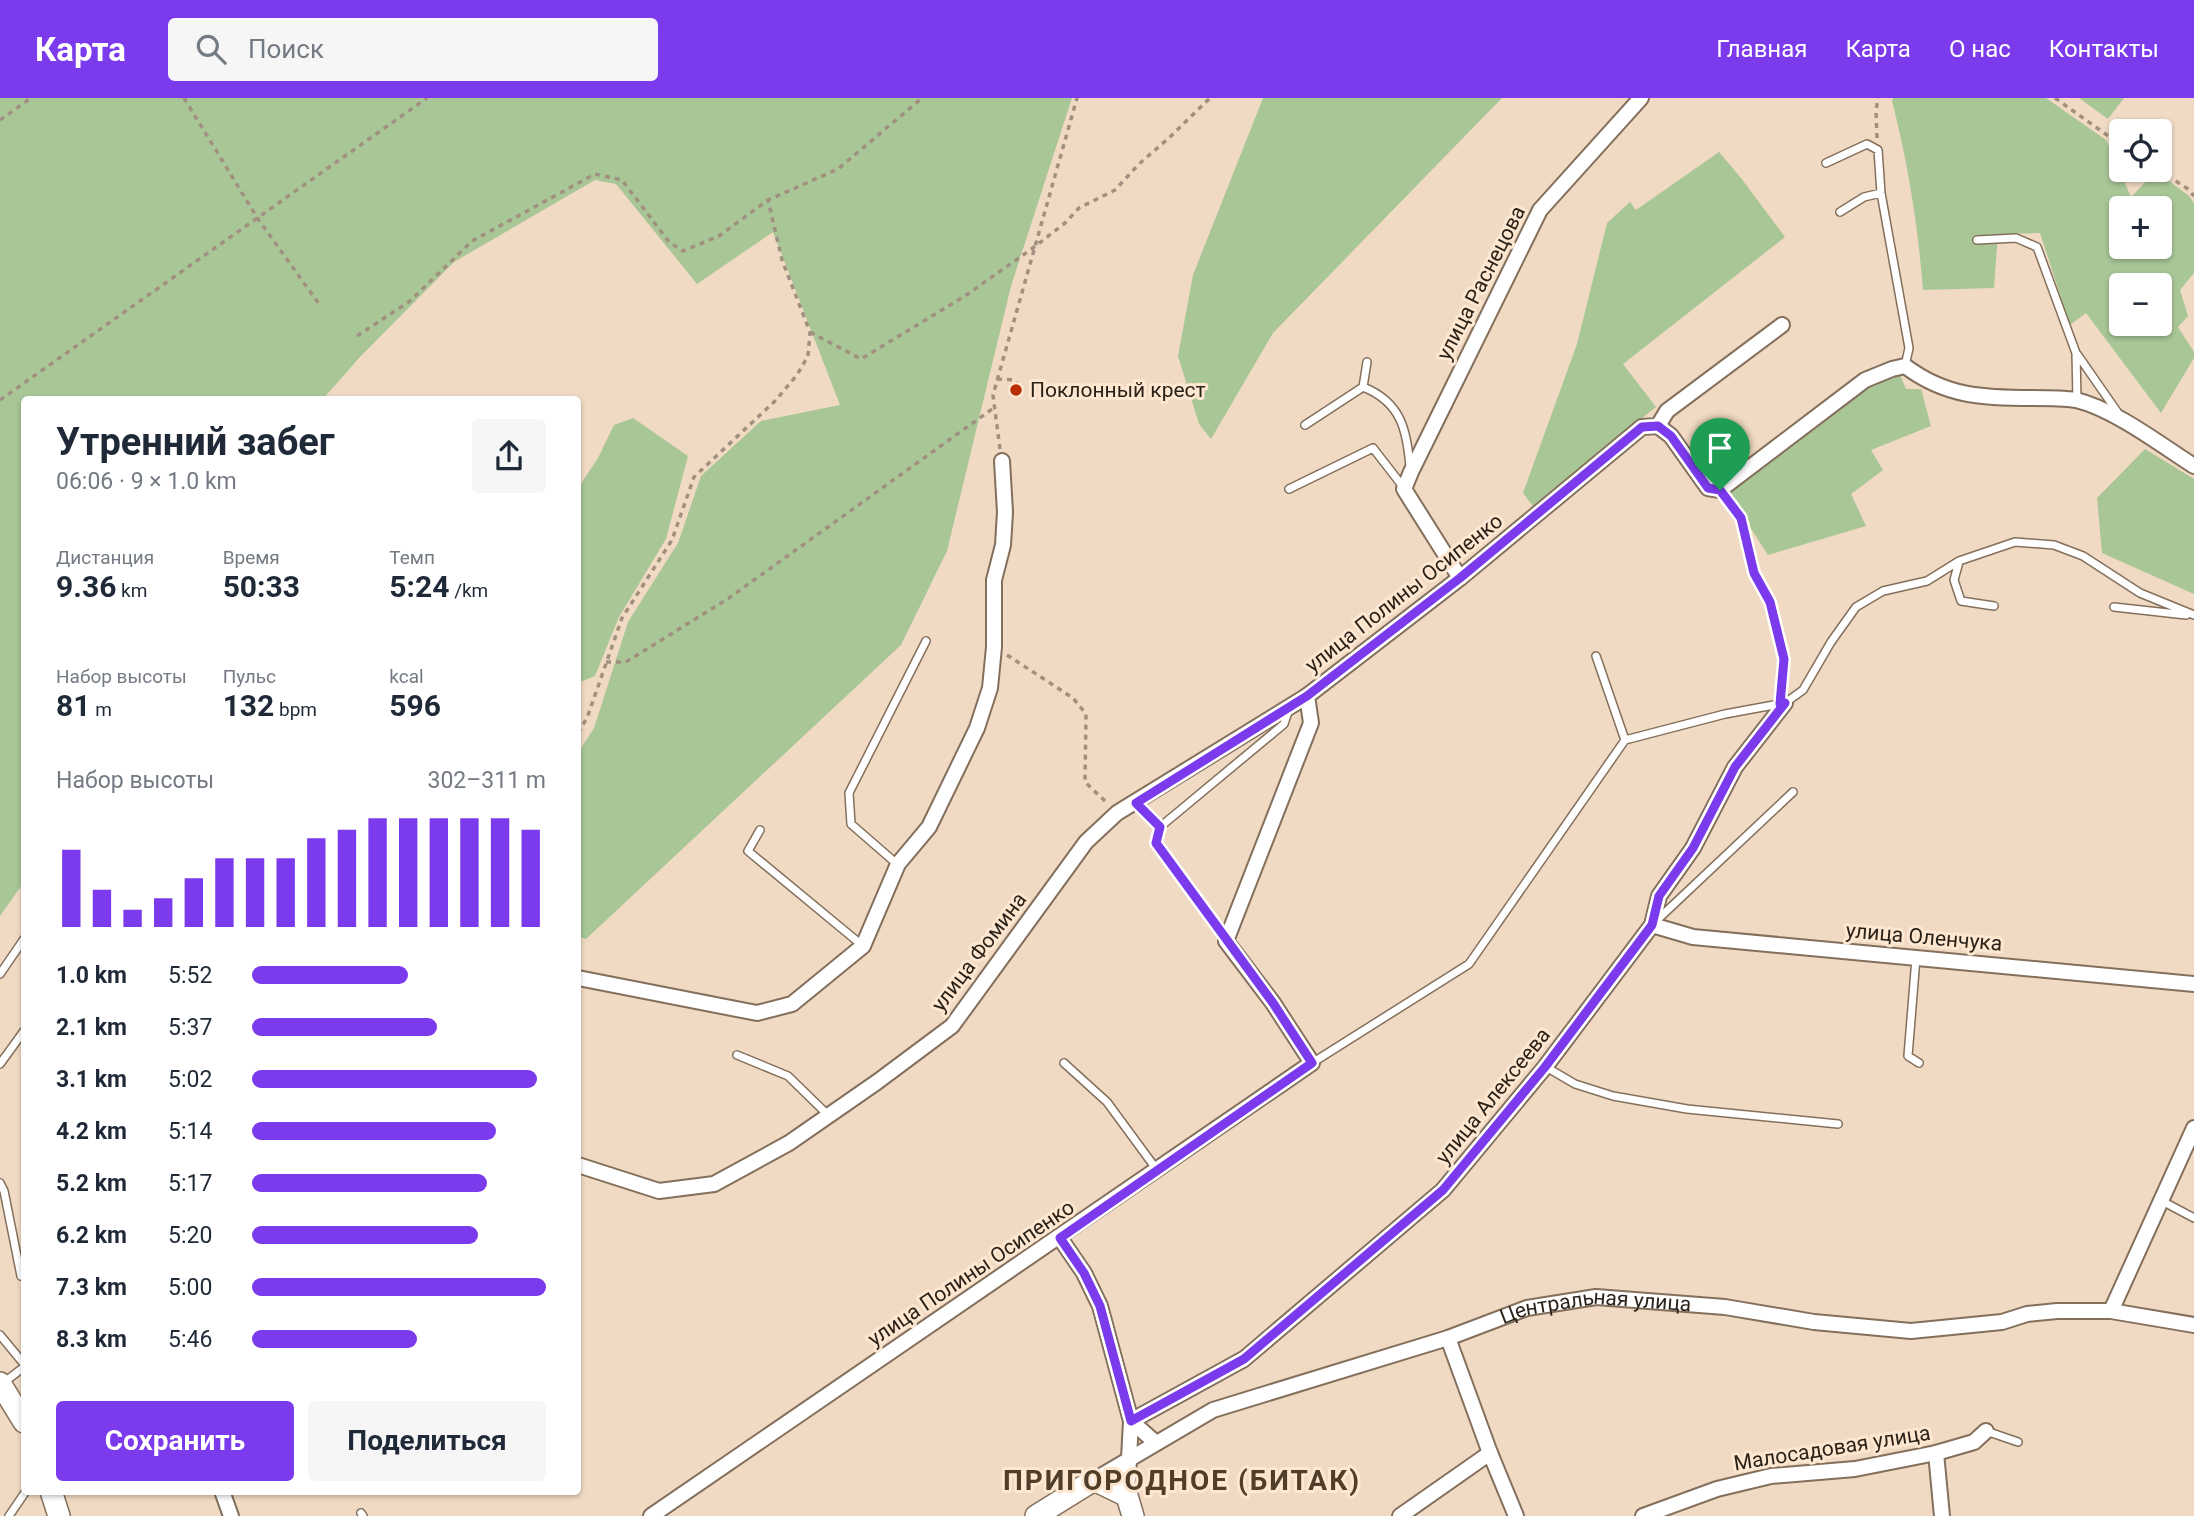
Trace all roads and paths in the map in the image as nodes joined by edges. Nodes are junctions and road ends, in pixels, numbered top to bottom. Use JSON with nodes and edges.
{"nodes":[{"id":1,"x":32,"y":98,"type":"edge"},
{"id":2,"x":184,"y":98,"type":"edge"},
{"id":3,"x":427,"y":98,"type":"edge"},
{"id":4,"x":922,"y":98,"type":"edge"},
{"id":5,"x":1077,"y":98,"type":"edge"},
{"id":6,"x":1210,"y":98,"type":"edge"},
{"id":7,"x":1641,"y":98,"type":"edge"},
{"id":8,"x":1878,"y":98,"type":"edge"},
{"id":9,"x":2055,"y":98,"type":"edge"},
{"id":10,"x":0,"y":120,"type":"edge"},
{"id":11,"x":2109,"y":136,"type":"edge"},
{"id":12,"x":1878,"y":150,"type":"junction"},
{"id":13,"x":1826,"y":163,"type":"dead end"},
{"id":14,"x":2172,"y":179,"type":"edge"},
{"id":15,"x":1881,"y":193,"type":"junction"},
{"id":16,"x":2194,"y":196,"type":"edge"},
{"id":17,"x":768,"y":200,"type":"junction"},
{"id":18,"x":1839,"y":212,"type":"dead end"},
{"id":19,"x":258,"y":219,"type":"junction"},
{"id":20,"x":1977,"y":240,"type":"dead end"},
{"id":21,"x":1033,"y":248,"type":"junction"},
{"id":22,"x":319,"y":304,"type":"dead end"},
{"id":23,"x":1782,"y":325,"type":"dead end"},
{"id":24,"x":810,"y":332,"type":"junction"},
{"id":25,"x":358,"y":336,"type":"dead end"},
{"id":26,"x":2076,"y":353,"type":"junction"},
{"id":27,"x":1367,"y":362,"type":"dead end"},
{"id":28,"x":1905,"y":366,"type":"junction"},
{"id":29,"x":997,"y":379,"type":"junction"},
{"id":30,"x":1017,"y":386,"type":"dead end"},
{"id":31,"x":1363,"y":387,"type":"junction"},
{"id":32,"x":0,"y":400,"type":"edge"},
{"id":33,"x":2077,"y":401,"type":"junction"},
{"id":34,"x":995,"y":407,"type":"junction"},
{"id":35,"x":2124,"y":422,"type":"junction"},
{"id":36,"x":1305,"y":425,"type":"dead end"},
{"id":37,"x":1658,"y":426,"type":"junction"},
{"id":38,"x":1002,"y":461,"type":"joint"},
{"id":39,"x":2194,"y":466,"type":"edge"},
{"id":40,"x":1410,"y":472,"type":"junction"},
{"id":41,"x":1289,"y":489,"type":"dead end"},
{"id":42,"x":1404,"y":489,"type":"junction"},
{"id":43,"x":1720,"y":490,"type":"junction"},
{"id":44,"x":1959,"y":561,"type":"junction"},
{"id":45,"x":1460,"y":578,"type":"junction"},
{"id":46,"x":1994,"y":606,"type":"dead end"},
{"id":47,"x":2114,"y":607,"type":"dead end"},
{"id":48,"x":926,"y":641,"type":"dead end"},
{"id":49,"x":994,"y":647,"type":"junction"},
{"id":50,"x":1596,"y":656,"type":"dead end"},
{"id":51,"x":606,"y":662,"type":"junction"},
{"id":52,"x":1307,"y":696,"type":"junction"},
{"id":53,"x":1783,"y":703,"type":"junction"},
{"id":54,"x":1289,"y":708,"type":"junction"},
{"id":55,"x":581,"y":728,"type":"edge"},
{"id":56,"x":1625,"y":740,"type":"junction"},
{"id":57,"x":1793,"y":792,"type":"dead end"},
{"id":58,"x":1117,"y":814,"type":"junction"},
{"id":59,"x":760,"y":830,"type":"dead end"},
{"id":60,"x":898,"y":864,"type":"junction"},
{"id":61,"x":1652,"y":925,"type":"junction"},
{"id":62,"x":1226,"y":941,"type":"junction"},
{"id":63,"x":21,"y":943,"type":"edge"},
{"id":64,"x":863,"y":946,"type":"junction"},
{"id":65,"x":1916,"y":957,"type":"junction"},
{"id":66,"x":0,"y":974,"type":"edge"},
{"id":67,"x":581,"y":979,"type":"edge"},
{"id":68,"x":2194,"y":984,"type":"edge"},
{"id":69,"x":21,"y":1036,"type":"edge"},
{"id":70,"x":737,"y":1055,"type":"dead end"},
{"id":71,"x":0,"y":1063,"type":"edge"},
{"id":72,"x":1064,"y":1063,"type":"dead end"},
{"id":73,"x":1312,"y":1063,"type":"junction"},
{"id":74,"x":1919,"y":1063,"type":"dead end"},
{"id":75,"x":1545,"y":1067,"type":"junction"},
{"id":76,"x":828,"y":1115,"type":"junction"},
{"id":77,"x":1838,"y":1124,"type":"dead end"},
{"id":78,"x":2194,"y":1128,"type":"edge"},
{"id":79,"x":581,"y":1166,"type":"edge"},
{"id":80,"x":1157,"y":1171,"type":"junction"},
{"id":81,"x":0,"y":1183,"type":"edge"},
{"id":82,"x":2162,"y":1201,"type":"junction"},
{"id":83,"x":2194,"y":1218,"type":"edge"},
{"id":84,"x":1060,"y":1238,"type":"junction"},
{"id":85,"x":21,"y":1276,"type":"dead end"},
{"id":86,"x":2111,"y":1311,"type":"junction"},
{"id":87,"x":2194,"y":1325,"type":"edge"},
{"id":88,"x":0,"y":1335,"type":"edge"},
{"id":89,"x":1448,"y":1338,"type":"junction"},
{"id":90,"x":21,"y":1361,"type":"edge"},
{"id":91,"x":21,"y":1367,"type":"edge"},
{"id":92,"x":1,"y":1384,"type":"edge"},
{"id":93,"x":21,"y":1417,"type":"edge"},
{"id":94,"x":1131,"y":1421,"type":"junction"},
{"id":95,"x":1986,"y":1431,"type":"joint"},
{"id":96,"x":2018,"y":1442,"type":"dead end"},
{"id":97,"x":1156,"y":1443,"type":"junction"},
{"id":98,"x":1936,"y":1452,"type":"junction"},
{"id":99,"x":1490,"y":1453,"type":"junction"},
{"id":100,"x":1129,"y":1459,"type":"junction"},
{"id":101,"x":1094,"y":1480,"type":"junction"},
{"id":102,"x":23,"y":1495,"type":"edge"},
{"id":103,"x":52,"y":1495,"type":"edge"},
{"id":104,"x":228,"y":1495,"type":"edge"},
{"id":105,"x":1130,"y":1506,"type":"edge"},
{"id":106,"x":9,"y":1516,"type":"edge"},
{"id":107,"x":59,"y":1516,"type":"edge"},
{"id":108,"x":231,"y":1516,"type":"edge"},
{"id":109,"x":651,"y":1516,"type":"edge"},
{"id":110,"x":1036,"y":1516,"type":"edge"},
{"id":111,"x":1400,"y":1516,"type":"edge"},
{"id":112,"x":1516,"y":1516,"type":"edge"},
{"id":113,"x":1643,"y":1516,"type":"edge"},
{"id":114,"x":1942,"y":1516,"type":"edge"}],
"edges":[{"from":1,"to":10,"type":"path"},
{"from":2,"to":19,"type":"path"},
{"from":3,"to":19,"type":"path"},
{"from":4,"to":17,"type":"path"},
{"from":5,"to":21,"type":"path"},
{"from":6,"to":21,"type":"path"},
{"from":7,"to":40,"type":"street","name":"улица Раснецова"},
{"from":8,"to":12,"type":"path"},
{"from":9,"to":11,"type":"path"},
{"from":12,"to":13,"type":"lane"},
{"from":12,"to":15,"type":"lane"},
{"from":14,"to":16,"type":"path"},
{"from":15,"to":18,"type":"lane"},
{"from":15,"to":28,"type":"lane"},
{"from":17,"to":24,"type":"path"},
{"from":17,"to":25,"type":"path"},
{"from":19,"to":22,"type":"path"},
{"from":19,"to":32,"type":"path"},
{"from":20,"to":26,"type":"lane"},
{"from":21,"to":24,"type":"path"},
{"from":21,"to":29,"type":"path"},
{"from":23,"to":37,"type":"street","name":"улица Полины Осипенко"},
{"from":24,"to":51,"type":"path"},
{"from":26,"to":33,"type":"lane"},
{"from":26,"to":35,"type":"lane"},
{"from":27,"to":31,"type":"lane"},
{"from":28,"to":33,"type":"street"},
{"from":28,"to":43,"type":"street"},
{"from":29,"to":30,"type":"path"},
{"from":29,"to":34,"type":"path"},
{"from":31,"to":36,"type":"lane"},
{"from":31,"to":40,"type":"lane","name":"улица Раснецова"},
{"from":33,"to":35,"type":"street"},
{"from":34,"to":38,"type":"path"},
{"from":34,"to":51,"type":"path"},
{"from":35,"to":39,"type":"street"},
{"from":37,"to":43,"type":"street"},
{"from":37,"to":45,"type":"street","name":"улица Полины Осипенко"},
{"from":38,"to":49,"type":"street"},
{"from":40,"to":42,"type":"street","name":"улица Раснецова"},
{"from":41,"to":42,"type":"lane"},
{"from":42,"to":45,"type":"street"},
{"from":43,"to":53,"type":"path"},
{"from":44,"to":46,"type":"lane"},
{"from":44,"to":47,"type":"lane"},
{"from":44,"to":53,"type":"lane"},
{"from":45,"to":52,"type":"street","name":"улица Полины Осипенко"},
{"from":48,"to":60,"type":"lane"},
{"from":49,"to":58,"type":"path"},
{"from":49,"to":60,"type":"street"},
{"from":50,"to":56,"type":"lane"},
{"from":51,"to":55,"type":"path"},
{"from":52,"to":54,"type":"street","name":"улица Фомина"},
{"from":52,"to":62,"type":"street","name":"улица Полины Осипенко"},
{"from":53,"to":56,"type":"lane"},
{"from":53,"to":61,"type":"street","name":"улица Алексеева"},
{"from":54,"to":58,"type":"street","name":"улица Фомина"},
{"from":54,"to":62,"type":"lane"},
{"from":56,"to":73,"type":"lane","name":"улица Полины Осипенко"},
{"from":57,"to":61,"type":"lane"},
{"from":58,"to":76,"type":"street","name":"улица Фомина"},
{"from":59,"to":64,"type":"lane"},
{"from":60,"to":64,"type":"street"},
{"from":61,"to":65,"type":"street","name":"улица Оленчука"},
{"from":61,"to":75,"type":"street","name":"улица Алексеева"},
{"from":62,"to":73,"type":"street"},
{"from":63,"to":66,"type":"lane"},
{"from":64,"to":67,"type":"street"},
{"from":65,"to":68,"type":"street","name":"улица Оленчука"},
{"from":65,"to":74,"type":"lane"},
{"from":69,"to":71,"type":"lane"},
{"from":70,"to":76,"type":"lane"},
{"from":72,"to":80,"type":"lane"},
{"from":73,"to":80,"type":"street","name":"улица Полины Осипенко"},
{"from":75,"to":77,"type":"lane"},
{"from":75,"to":94,"type":"street","name":"улица Алексеева"},
{"from":76,"to":79,"type":"street","name":"улица Фомина"},
{"from":78,"to":82,"type":"street"},
{"from":80,"to":84,"type":"street","name":"улица Полины Осипенко"},
{"from":81,"to":85,"type":"lane"},
{"from":82,"to":83,"type":"lane"},
{"from":82,"to":86,"type":"street"},
{"from":84,"to":94,"type":"street"},
{"from":84,"to":109,"type":"street","name":"улица Полины Осипенко"},
{"from":86,"to":87,"type":"street","name":"Центральная улица"},
{"from":86,"to":89,"type":"street","name":"Центральная улица"},
{"from":88,"to":90,"type":"lane"},
{"from":89,"to":97,"type":"street","name":"Центральная улица"},
{"from":89,"to":99,"type":"street"},
{"from":91,"to":92,"type":"lane"},
{"from":92,"to":93,"type":"street"},
{"from":94,"to":97,"type":"street"},
{"from":94,"to":100,"type":"street"},
{"from":95,"to":96,"type":"lane"},
{"from":95,"to":98,"type":"street","name":"Малосадовая улица"},
{"from":97,"to":100,"type":"street","name":"Центральная улица"},
{"from":98,"to":113,"type":"street","name":"Малосадовая улица"},
{"from":98,"to":114,"type":"street"},
{"from":99,"to":111,"type":"street"},
{"from":99,"to":112,"type":"street"},
{"from":100,"to":101,"type":"street","name":"Центральная улица"},
{"from":100,"to":105,"type":"street"},
{"from":101,"to":105,"type":"street"},
{"from":101,"to":110,"type":"street","name":"Центральная улица"},
{"from":102,"to":106,"type":"lane"},
{"from":103,"to":107,"type":"street"},
{"from":104,"to":108,"type":"street"}]}
